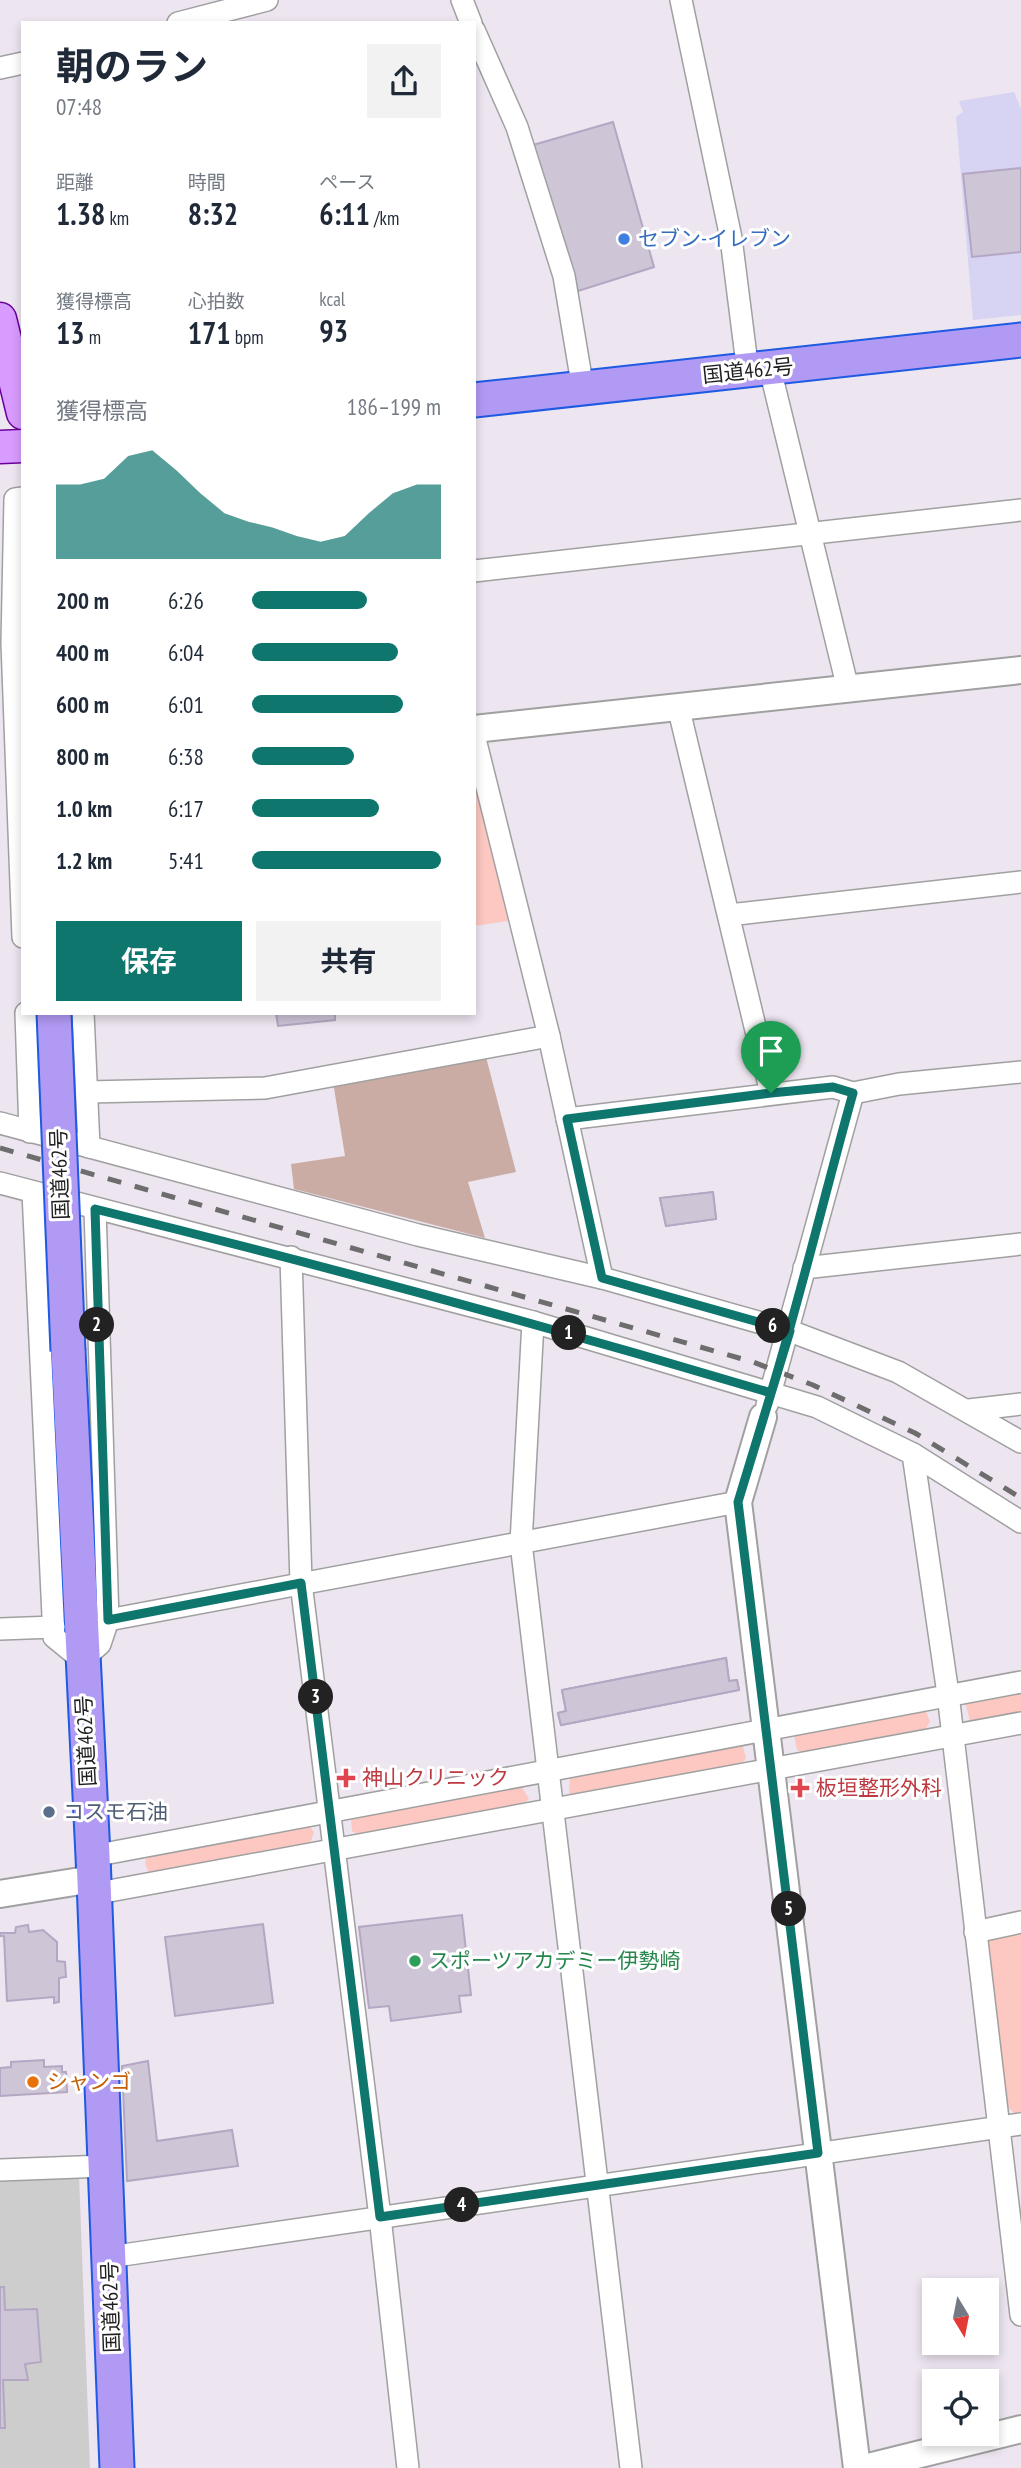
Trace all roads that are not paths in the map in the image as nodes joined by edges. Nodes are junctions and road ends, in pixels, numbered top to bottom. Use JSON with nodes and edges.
{"nodes":[{"id":1,"x":267,"y":0,"type":"edge"},
{"id":2,"x":462,"y":0,"type":"edge"},
{"id":3,"x":681,"y":0,"type":"edge"},
{"id":4,"x":189,"y":13,"type":"edge"},
{"id":5,"x":470,"y":21,"type":"edge"},
{"id":6,"x":476,"y":35,"type":"edge"},
{"id":7,"x":21,"y":63,"type":"edge"},
{"id":8,"x":0,"y":68,"type":"edge"},
{"id":9,"x":0,"y":319,"type":"edge"},
{"id":10,"x":1021,"y":340,"type":"edge"},
{"id":11,"x":759,"y":370,"type":"junction"},
{"id":12,"x":583,"y":389,"type":"junction"},
{"id":13,"x":476,"y":400,"type":"edge"},
{"id":14,"x":21,"y":405,"type":"edge"},
{"id":15,"x":21,"y":446,"type":"edge"},
{"id":16,"x":0,"y":447,"type":"edge"},
{"id":17,"x":21,"y":498,"type":"edge"},
{"id":18,"x":1021,"y":510,"type":"edge"},
{"id":19,"x":808,"y":534,"type":"junction"},
{"id":20,"x":476,"y":571,"type":"edge"},
{"id":21,"x":6,"y":643,"type":"edge"},
{"id":22,"x":1021,"y":670,"type":"edge"},
{"id":23,"x":848,"y":689,"type":"junction"},
{"id":24,"x":678,"y":706,"type":"junction"},
{"id":25,"x":476,"y":729,"type":"edge"},
{"id":26,"x":476,"y":743,"type":"edge"},
{"id":27,"x":1021,"y":882,"type":"edge"},
{"id":28,"x":21,"y":902,"type":"edge"},
{"id":29,"x":729,"y":915,"type":"junction"},
{"id":30,"x":26,"y":1015,"type":"edge"},
{"id":31,"x":54,"y":1015,"type":"edge"},
{"id":32,"x":83,"y":1015,"type":"edge"},
{"id":33,"x":549,"y":1036,"type":"junction"},
{"id":34,"x":1021,"y":1072,"type":"edge"},
{"id":35,"x":88,"y":1092,"type":"junction"},
{"id":36,"x":771,"y":1093,"type":"junction"},
{"id":37,"x":853,"y":1093,"type":"junction"},
{"id":38,"x":567,"y":1119,"type":"junction"},
{"id":39,"x":0,"y":1123,"type":"edge"},
{"id":40,"x":30,"y":1132,"type":"junction"},
{"id":41,"x":89,"y":1147,"type":"junction"},
{"id":42,"x":0,"y":1183,"type":"edge"},
{"id":43,"x":33,"y":1192,"type":"junction"},
{"id":44,"x":95,"y":1209,"type":"junction"},
{"id":45,"x":1021,"y":1244,"type":"edge"},
{"id":46,"x":291,"y":1257,"type":"junction"},
{"id":47,"x":804,"y":1268,"type":"junction"},
{"id":48,"x":602,"y":1278,"type":"junction"},
{"id":49,"x":533,"y":1322,"type":"junction"},
{"id":50,"x":790,"y":1331,"type":"junction"},
{"id":51,"x":1021,"y":1404,"type":"edge"},
{"id":52,"x":767,"y":1405,"type":"junction"},
{"id":53,"x":969,"y":1410,"type":"junction"},
{"id":54,"x":1021,"y":1442,"type":"edge"},
{"id":55,"x":913,"y":1454,"type":"junction"},
{"id":56,"x":738,"y":1502,"type":"junction"},
{"id":57,"x":1021,"y":1522,"type":"edge"},
{"id":58,"x":521,"y":1543,"type":"junction"},
{"id":59,"x":301,"y":1583,"type":"junction"},
{"id":60,"x":108,"y":1620,"type":"junction"},
{"id":61,"x":54,"y":1628,"type":"junction"},
{"id":62,"x":0,"y":1629,"type":"edge"},
{"id":63,"x":82,"y":1660,"type":"junction"},
{"id":64,"x":1021,"y":1682,"type":"edge"},
{"id":65,"x":948,"y":1694,"type":"junction"},
{"id":66,"x":1021,"y":1723,"type":"edge"},
{"id":67,"x":766,"y":1729,"type":"junction"},
{"id":68,"x":953,"y":1736,"type":"junction"},
{"id":69,"x":772,"y":1769,"type":"junction"},
{"id":70,"x":546,"y":1770,"type":"junction"},
{"id":71,"x":330,"y":1809,"type":"junction"},
{"id":72,"x":550,"y":1811,"type":"junction"},
{"id":73,"x":334,"y":1848,"type":"junction"},
{"id":74,"x":93,"y":1876,"type":"junction"},
{"id":75,"x":0,"y":1894,"type":"edge"},
{"id":76,"x":1021,"y":1922,"type":"edge"},
{"id":77,"x":975,"y":1932,"type":"junction"},
{"id":78,"x":1011,"y":2125,"type":"edge"},
{"id":79,"x":818,"y":2153,"type":"junction"},
{"id":80,"x":105,"y":2166,"type":"junction"},
{"id":81,"x":0,"y":2171,"type":"edge"},
{"id":82,"x":598,"y":2185,"type":"junction"},
{"id":83,"x":380,"y":2217,"type":"junction"},
{"id":84,"x":109,"y":2257,"type":"junction"},
{"id":85,"x":1021,"y":2315,"type":"edge"},
{"id":86,"x":1021,"y":2429,"type":"edge"},
{"id":87,"x":117,"y":2468,"type":"edge"},
{"id":88,"x":408,"y":2468,"type":"edge"},
{"id":89,"x":631,"y":2468,"type":"edge"},
{"id":90,"x":857,"y":2468,"type":"edge"},
{"id":91,"x":864,"y":2468,"type":"edge"}],
"edges":[{"from":1,"to":4,"type":"street"},
{"from":2,"to":5,"type":"street"},
{"from":3,"to":11,"type":"street"},
{"from":6,"to":12,"type":"street"},
{"from":7,"to":8,"type":"street"},
{"from":9,"to":14,"type":"main road"},
{"from":10,"to":11,"type":"highway","name":"国道462号"},
{"from":11,"to":12,"type":"highway","name":"国道462号"},
{"from":11,"to":19,"type":"street"},
{"from":12,"to":13,"type":"highway","name":"国道462号"},
{"from":15,"to":16,"type":"main road"},
{"from":17,"to":21,"type":"street"},
{"from":18,"to":19,"type":"street"},
{"from":19,"to":20,"type":"street"},
{"from":19,"to":23,"type":"street"},
{"from":21,"to":28,"type":"street"},
{"from":22,"to":23,"type":"street"},
{"from":23,"to":24,"type":"street"},
{"from":24,"to":25,"type":"street"},
{"from":24,"to":29,"type":"street"},
{"from":26,"to":33,"type":"street"},
{"from":27,"to":29,"type":"street"},
{"from":29,"to":36,"type":"street"},
{"from":30,"to":40,"type":"street"},
{"from":31,"to":63,"type":"highway","name":"国道462号","bridge":true},
{"from":32,"to":35,"type":"street"},
{"from":33,"to":35,"type":"street"},
{"from":33,"to":38,"type":"street"},
{"from":34,"to":37,"type":"street"},
{"from":35,"to":41,"type":"street"},
{"from":36,"to":37,"type":"street"},
{"from":36,"to":38,"type":"street"},
{"from":37,"to":47,"type":"street"},
{"from":38,"to":48,"type":"street"},
{"from":39,"to":40,"type":"street"},
{"from":40,"to":41,"type":"street"},
{"from":41,"to":48,"type":"street"},
{"from":42,"to":43,"type":"street"},
{"from":43,"to":44,"type":"street"},
{"from":43,"to":61,"type":"street"},
{"from":44,"to":46,"type":"street"},
{"from":44,"to":60,"type":"street"},
{"from":45,"to":47,"type":"street"},
{"from":46,"to":49,"type":"street"},
{"from":46,"to":59,"type":"street"},
{"from":47,"to":50,"type":"street"},
{"from":48,"to":50,"type":"street"},
{"from":49,"to":52,"type":"street"},
{"from":49,"to":58,"type":"street"},
{"from":50,"to":52,"type":"street"},
{"from":50,"to":53,"type":"street"},
{"from":51,"to":53,"type":"street"},
{"from":52,"to":55,"type":"street"},
{"from":52,"to":56,"type":"street"},
{"from":53,"to":54,"type":"street"},
{"from":55,"to":57,"type":"street"},
{"from":55,"to":65,"type":"street"},
{"from":56,"to":58,"type":"street"},
{"from":56,"to":67,"type":"street"},
{"from":58,"to":59,"type":"street"},
{"from":58,"to":70,"type":"street"},
{"from":59,"to":60,"type":"street"},
{"from":59,"to":71,"type":"street"},
{"from":60,"to":63,"type":"street"},
{"from":61,"to":62,"type":"street"},
{"from":61,"to":63,"type":"street"},
{"from":63,"to":74,"type":"highway","name":"国道462号"},
{"from":64,"to":65,"type":"street"},
{"from":65,"to":67,"type":"street"},
{"from":65,"to":68,"type":"street"},
{"from":66,"to":68,"type":"street"},
{"from":67,"to":69,"type":"street"},
{"from":67,"to":70,"type":"street"},
{"from":68,"to":69,"type":"street"},
{"from":68,"to":77,"type":"street"},
{"from":69,"to":72,"type":"street"},
{"from":69,"to":79,"type":"street"},
{"from":70,"to":71,"type":"street"},
{"from":70,"to":72,"type":"street"},
{"from":71,"to":73,"type":"street"},
{"from":71,"to":74,"type":"street"},
{"from":72,"to":73,"type":"street"},
{"from":72,"to":82,"type":"street"},
{"from":73,"to":74,"type":"street"},
{"from":73,"to":83,"type":"street"},
{"from":74,"to":75,"type":"street"},
{"from":74,"to":80,"type":"highway","name":"国道462号"},
{"from":76,"to":77,"type":"street"},
{"from":77,"to":78,"type":"street"},
{"from":78,"to":79,"type":"street"},
{"from":78,"to":85,"type":"street"},
{"from":79,"to":82,"type":"street"},
{"from":79,"to":90,"type":"street"},
{"from":80,"to":81,"type":"street"},
{"from":80,"to":84,"type":"highway","name":"国道462号"},
{"from":82,"to":83,"type":"street"},
{"from":82,"to":89,"type":"street"},
{"from":83,"to":84,"type":"street"},
{"from":83,"to":88,"type":"street"},
{"from":84,"to":87,"type":"highway","name":"国道462号"},
{"from":86,"to":91,"type":"street"}]}
